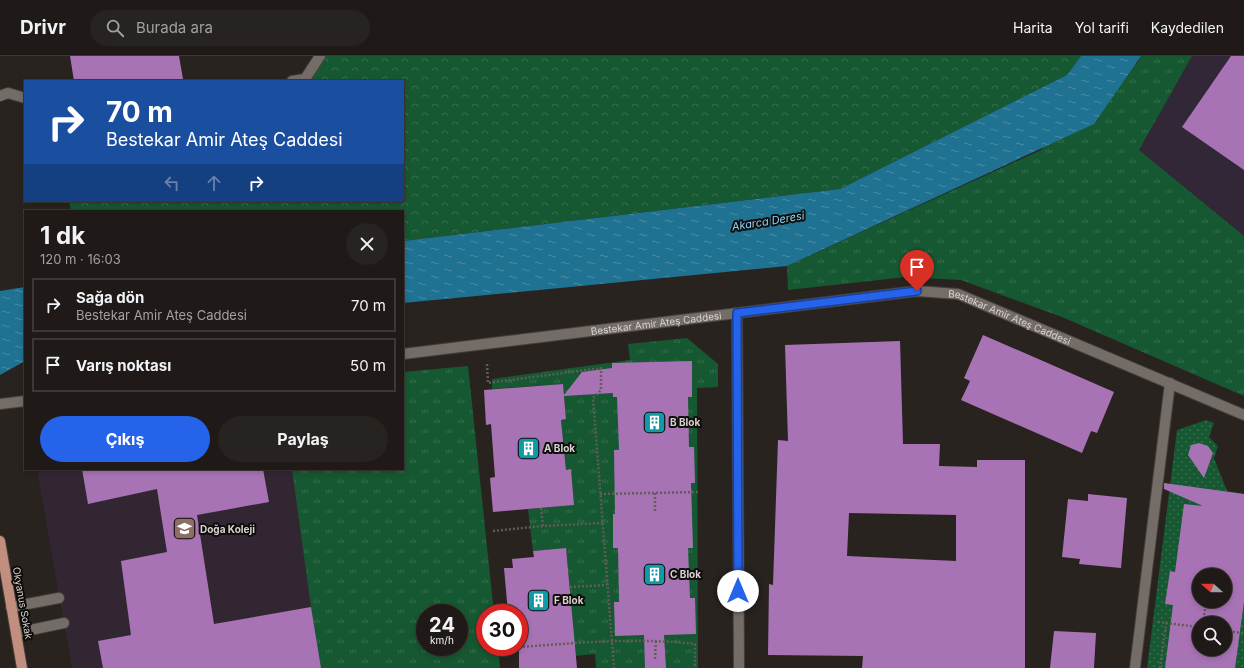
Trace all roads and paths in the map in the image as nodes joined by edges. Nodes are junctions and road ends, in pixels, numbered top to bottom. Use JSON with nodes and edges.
{"nodes":[{"id":1,"x":320,"y":56,"type":"edge"},
{"id":2,"x":298,"y":80,"type":"edge"},
{"id":3,"x":0,"y":96,"type":"edge"},
{"id":4,"x":24,"y":98,"type":"edge"},
{"id":5,"x":737,"y":313,"type":"junction"},
{"id":6,"x":404,"y":354,"type":"edge"},
{"id":7,"x":487,"y":364,"type":"dead end"},
{"id":8,"x":1170,"y":383,"type":"junction"},
{"id":9,"x":24,"y":401,"type":"edge"},
{"id":10,"x":0,"y":404,"type":"edge"},
{"id":11,"x":1244,"y":415,"type":"edge"},
{"id":12,"x":698,"y":492,"type":"dead end"},
{"id":13,"x":655,"y":493,"type":"junction"},
{"id":14,"x":600,"y":494,"type":"junction"},
{"id":15,"x":541,"y":508,"type":"dead end"},
{"id":16,"x":656,"y":513,"type":"dead end"},
{"id":17,"x":602,"y":523,"type":"junction"},
{"id":18,"x":543,"y":526,"type":"junction"},
{"id":19,"x":493,"y":531,"type":"dead end"},
{"id":20,"x":0,"y":541,"type":"edge"},
{"id":21,"x":607,"y":585,"type":"junction"},
{"id":22,"x":570,"y":587,"type":"dead end"},
{"id":23,"x":60,"y":598,"type":"dead end"},
{"id":24,"x":11,"y":607,"type":"junction"},
{"id":25,"x":1205,"y":609,"type":"dead end"},
{"id":26,"x":1204,"y":616,"type":"edge"},
{"id":27,"x":1153,"y":621,"type":"dead end"},
{"id":28,"x":64,"y":623,"type":"dead end"},
{"id":29,"x":1166,"y":623,"type":"junction"},
{"id":30,"x":1192,"y":626,"type":"edge"},
{"id":31,"x":1232,"y":632,"type":"edge"},
{"id":32,"x":16,"y":633,"type":"junction"},
{"id":33,"x":1244,"y":633,"type":"edge"},
{"id":34,"x":612,"y":640,"type":"junction"},
{"id":35,"x":656,"y":640,"type":"junction"},
{"id":36,"x":528,"y":645,"type":"edge"},
{"id":37,"x":655,"y":659,"type":"dead end"},
{"id":38,"x":22,"y":668,"type":"edge"},
{"id":39,"x":614,"y":668,"type":"edge"},
{"id":40,"x":695,"y":668,"type":"edge"},
{"id":41,"x":739,"y":668,"type":"edge"},
{"id":42,"x":1135,"y":668,"type":"edge"},
{"id":43,"x":1160,"y":668,"type":"edge"}],
"edges":[{"from":1,"to":2,"type":"street"},
{"from":3,"to":4,"type":"street"},
{"from":5,"to":6,"type":"street","name":"Bestekar Amir Ateş Caddesi"},
{"from":5,"to":8,"type":"street","name":"Bestekar Amir Ateş Caddesi"},
{"from":5,"to":41,"type":"street"},
{"from":7,"to":14,"type":"path"},
{"from":8,"to":11,"type":"street","name":"Bestekar Amir Ateş Caddesi"},
{"from":8,"to":42,"type":"street"},
{"from":9,"to":10,"type":"street"},
{"from":12,"to":13,"type":"path"},
{"from":13,"to":14,"type":"path"},
{"from":13,"to":16,"type":"path"},
{"from":14,"to":17,"type":"path"},
{"from":15,"to":18,"type":"path"},
{"from":17,"to":18,"type":"path"},
{"from":17,"to":21,"type":"path"},
{"from":18,"to":19,"type":"path"},
{"from":20,"to":24,"type":"main road","name":"Okyanus Sokak"},
{"from":21,"to":22,"type":"path"},
{"from":21,"to":34,"type":"path"},
{"from":23,"to":24,"type":"street"},
{"from":24,"to":32,"type":"main road","name":"Okyanus Sokak"},
{"from":25,"to":26,"type":"path"},
{"from":27,"to":29,"type":"path"},
{"from":28,"to":32,"type":"street"},
{"from":29,"to":30,"type":"path"},
{"from":29,"to":43,"type":"path"},
{"from":31,"to":33,"type":"path"},
{"from":32,"to":38,"type":"main road","name":"Okyanus Sokak"},
{"from":34,"to":35,"type":"path"},
{"from":34,"to":36,"type":"path"},
{"from":34,"to":39,"type":"path"},
{"from":35,"to":37,"type":"path"},
{"from":35,"to":40,"type":"path"}]}
